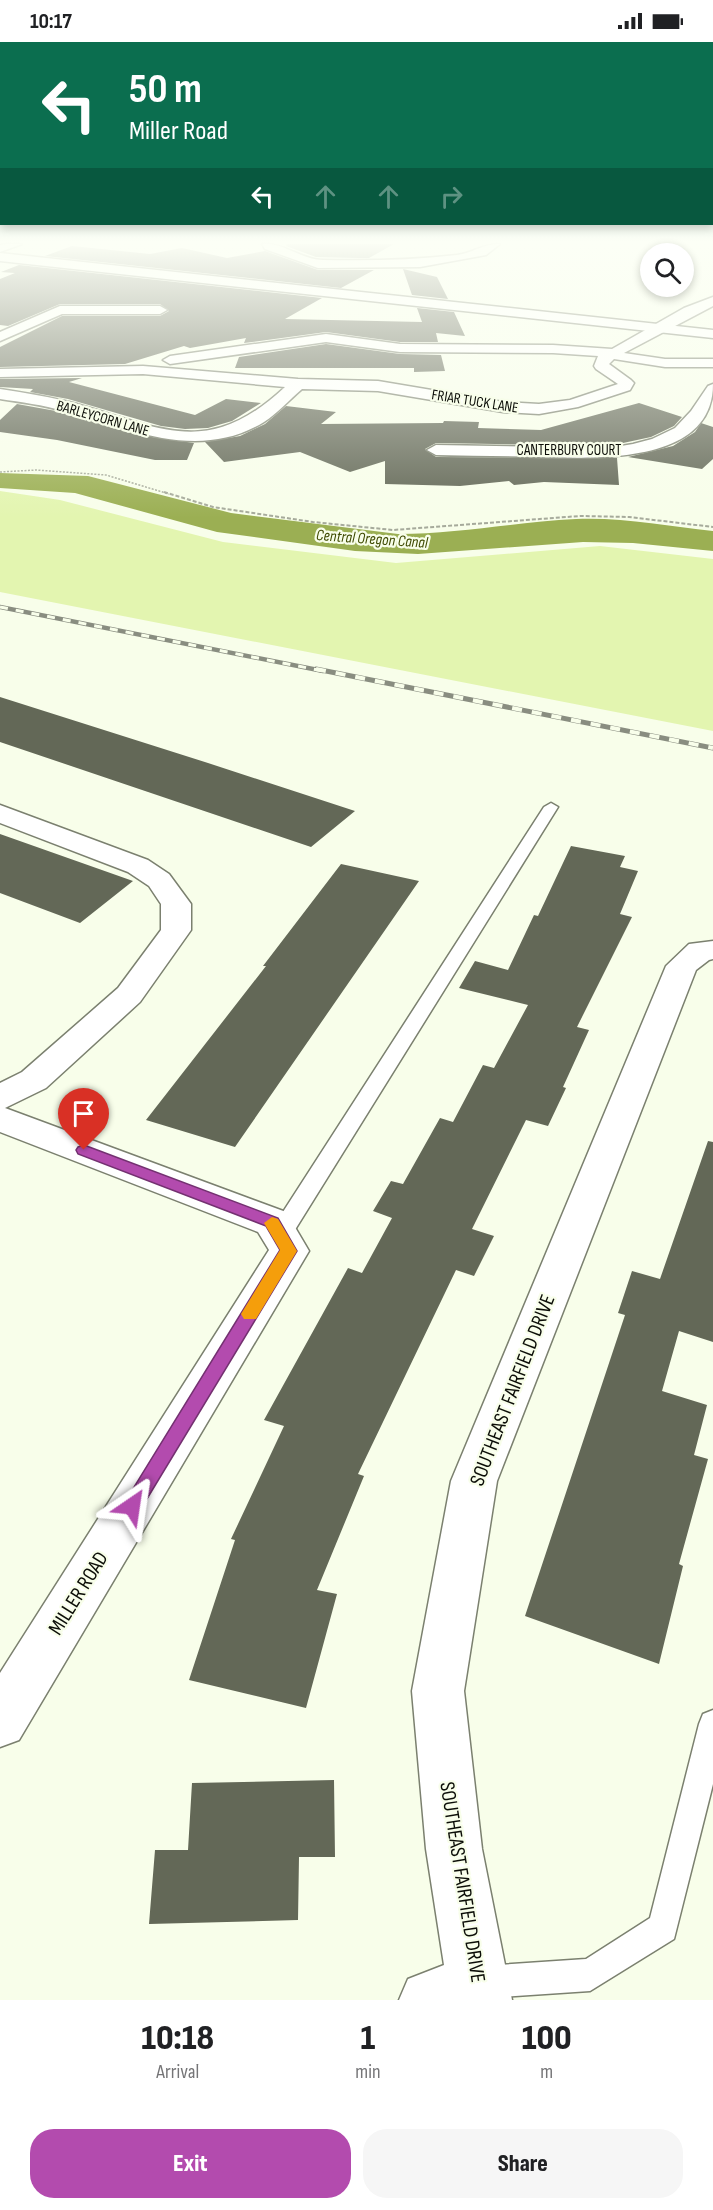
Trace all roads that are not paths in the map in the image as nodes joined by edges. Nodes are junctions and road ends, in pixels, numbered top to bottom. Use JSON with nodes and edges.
{"nodes":[{"id":1,"x":647,"y":335,"type":"edge"},
{"id":2,"x":612,"y":353,"type":"junction"},
{"id":3,"x":713,"y":363,"type":"edge"},
{"id":4,"x":112,"y":371,"type":"junction"},
{"id":5,"x":0,"y":373,"type":"edge"},
{"id":6,"x":298,"y":384,"type":"junction"},
{"id":7,"x":713,"y":389,"type":"edge"},
{"id":8,"x":0,"y":394,"type":"edge"},
{"id":9,"x":436,"y":450,"type":"dead end"},
{"id":10,"x":551,"y":807,"type":"dead end"},
{"id":11,"x":0,"y":813,"type":"edge"},
{"id":12,"x":706,"y":950,"type":"edge"},
{"id":13,"x":0,"y":1098,"type":"edge"},
{"id":14,"x":0,"y":1119,"type":"edge"},
{"id":15,"x":280,"y":1235,"type":"junction"},
{"id":16,"x":0,"y":1721,"type":"edge"},
{"id":17,"x":713,"y":1724,"type":"edge"},
{"id":18,"x":463,"y":1994,"type":"edge"}],
"edges":[{"from":1,"to":2,"type":"street"},
{"from":2,"to":3,"type":"street"},
{"from":2,"to":4,"type":"street"},
{"from":2,"to":6,"type":"street","name":"FRIAR TUCK LANE"},
{"from":4,"to":5,"type":"street","name":"FRIAR TUCK LANE"},
{"from":4,"to":6,"type":"street","name":"FRIAR TUCK LANE"},
{"from":6,"to":8,"type":"street","name":"BARLEYCORN LANE"},
{"from":7,"to":9,"type":"street","name":"CANTERBURY COURT"},
{"from":10,"to":15,"type":"lane"},
{"from":11,"to":13,"type":"street"},
{"from":12,"to":18,"type":"street","name":"SOUTHEAST FAIRFIELD DRIVE"},
{"from":14,"to":15,"type":"street"},
{"from":15,"to":16,"type":"street","name":"MILLER ROAD"},
{"from":17,"to":18,"type":"lane"}]}
